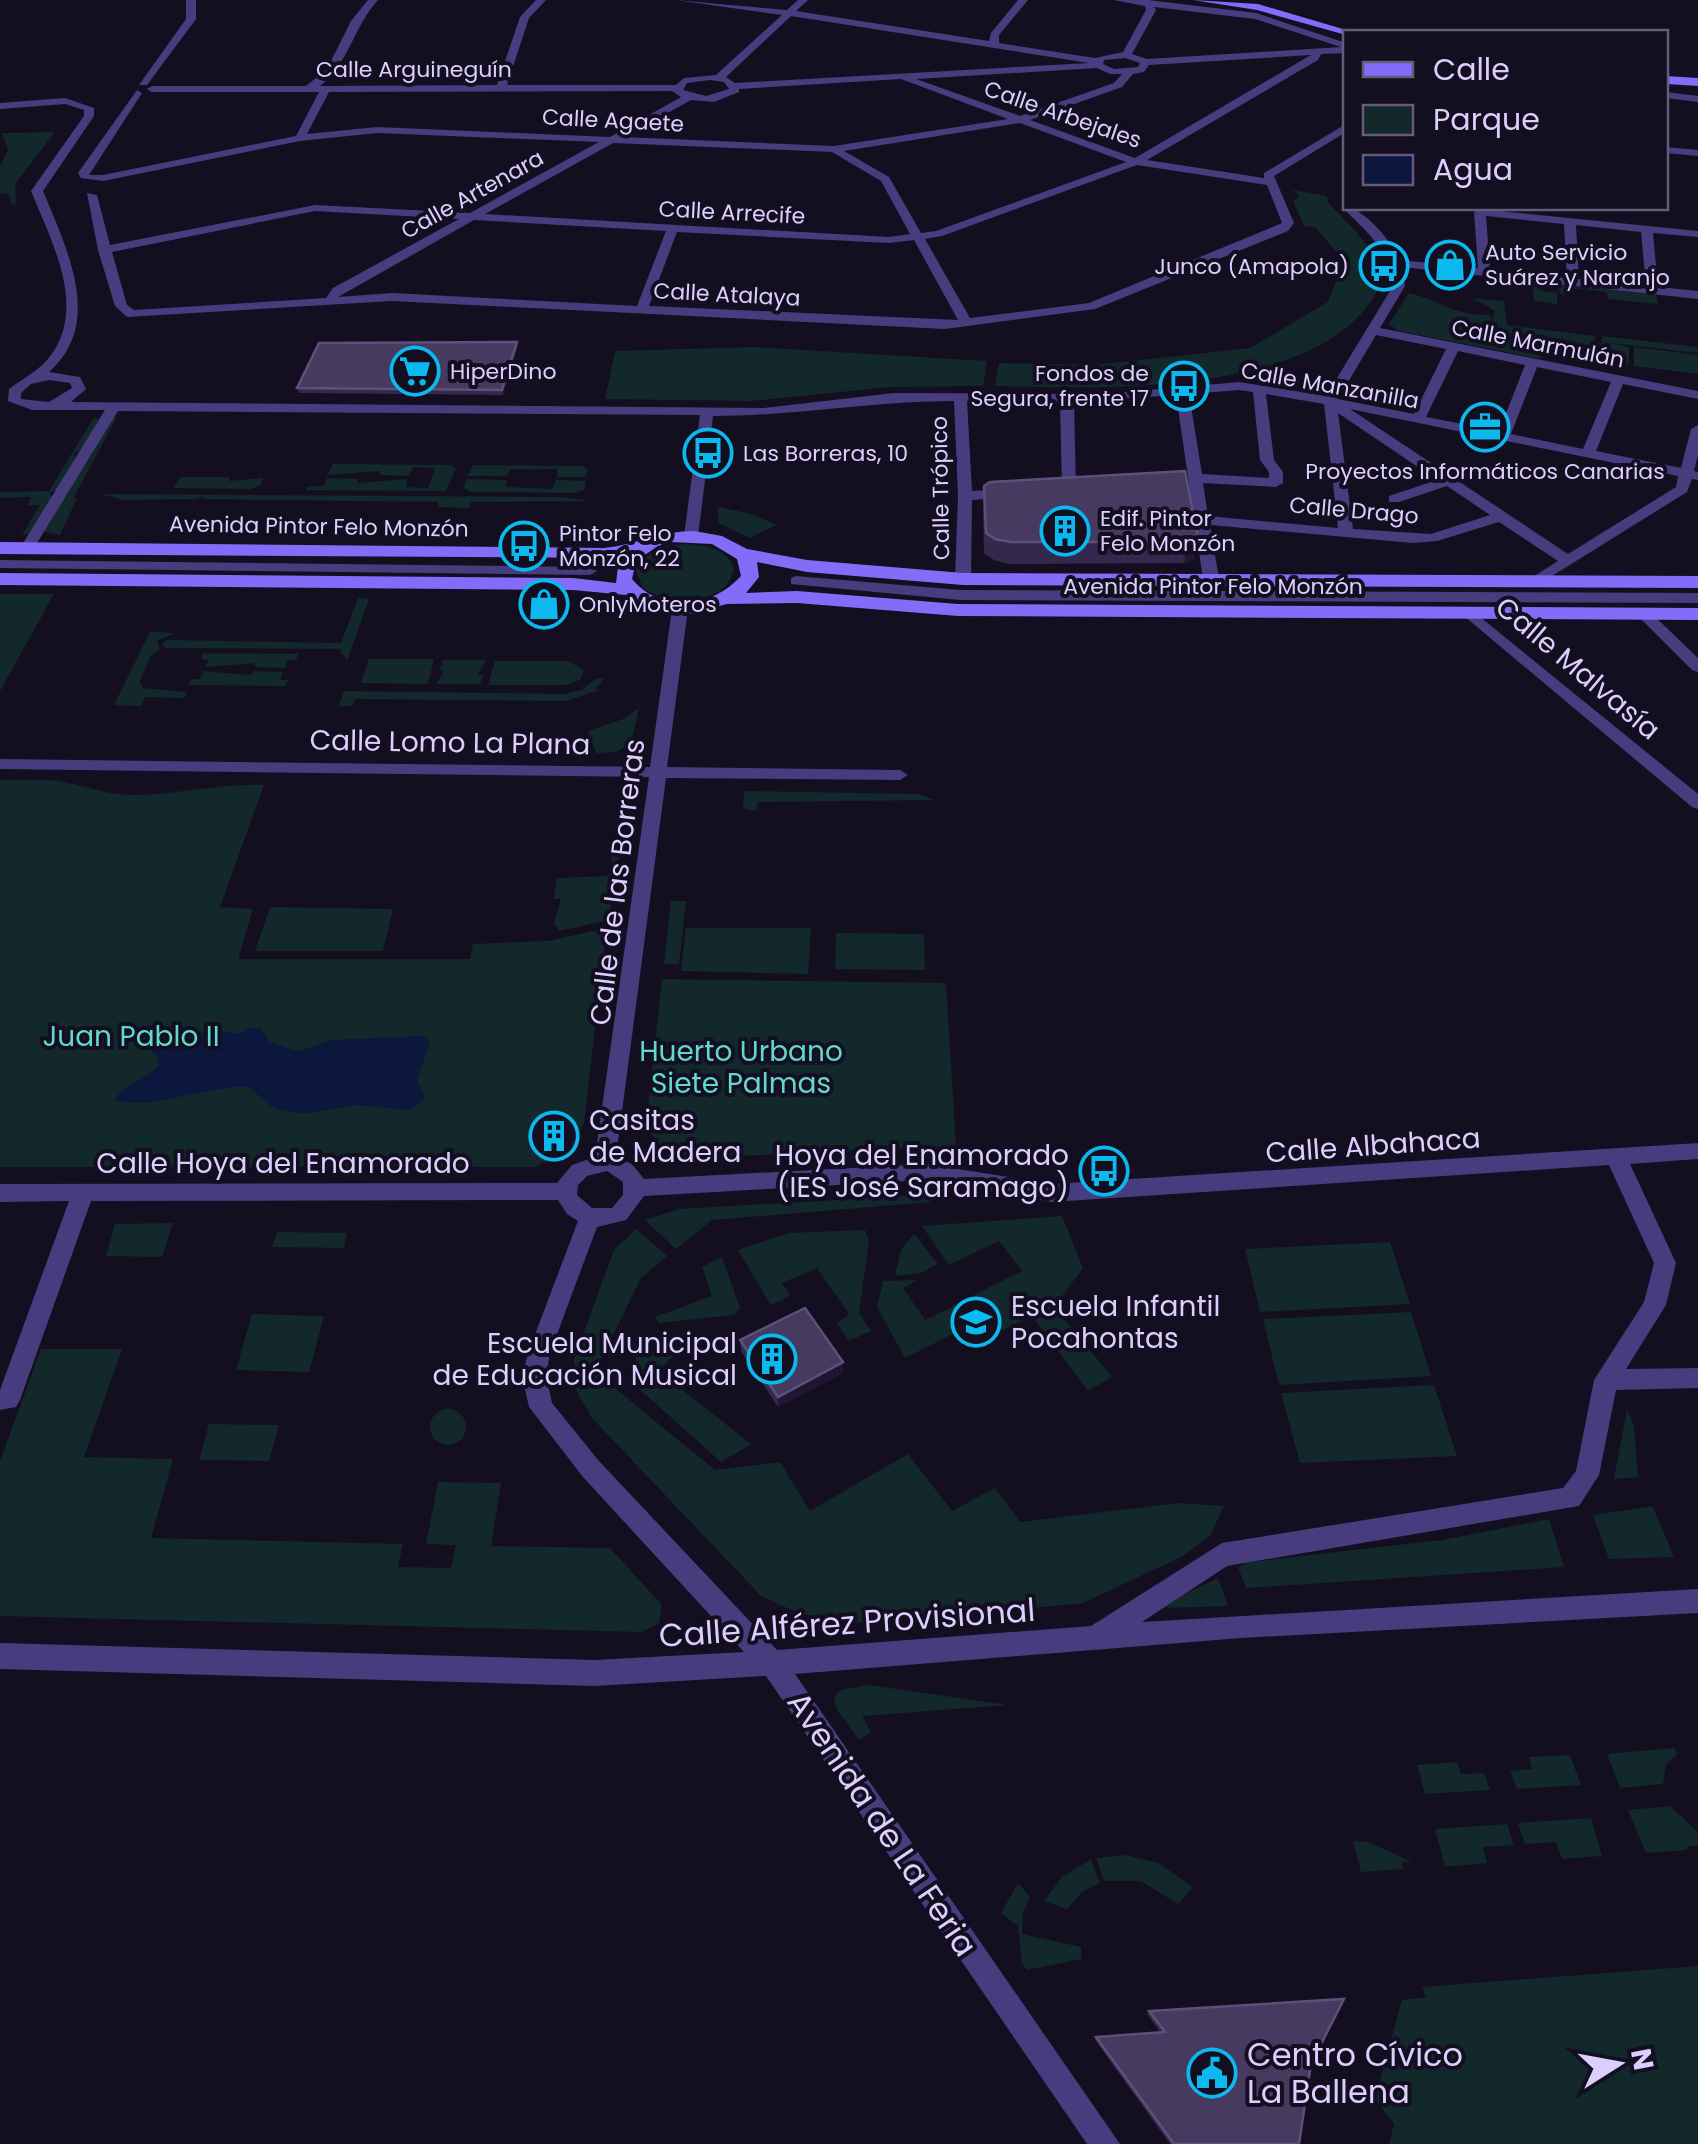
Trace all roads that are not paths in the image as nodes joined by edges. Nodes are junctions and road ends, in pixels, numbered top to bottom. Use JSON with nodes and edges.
{"nodes":[{"id":1,"x":192,"y":0,"type":"edge"},
{"id":2,"x":374,"y":0,"type":"edge"},
{"id":3,"x":541,"y":0,"type":"edge"},
{"id":4,"x":680,"y":0,"type":"edge"},
{"id":5,"x":803,"y":0,"type":"edge"},
{"id":6,"x":1023,"y":0,"type":"edge"},
{"id":7,"x":1118,"y":0,"type":"edge"},
{"id":8,"x":1200,"y":0,"type":"edge"},
{"id":9,"x":1148,"y":3,"type":"junction"},
{"id":10,"x":790,"y":12,"type":"junction"},
{"id":11,"x":1343,"y":31,"type":"edge"},
{"id":12,"x":994,"y":45,"type":"junction"},
{"id":13,"x":1343,"y":47,"type":"edge"},
{"id":14,"x":1343,"y":48,"type":"edge"},
{"id":15,"x":1317,"y":52,"type":"junction"},
{"id":16,"x":1126,"y":55,"type":"junction"},
{"id":17,"x":1059,"y":61,"type":"junction"},
{"id":18,"x":1146,"y":62,"type":"junction"},
{"id":19,"x":1098,"y":63,"type":"junction"},
{"id":20,"x":1129,"y":72,"type":"junction"},
{"id":21,"x":904,"y":76,"type":"junction"},
{"id":22,"x":719,"y":78,"type":"junction"},
{"id":23,"x":1668,"y":80,"type":"edge"},
{"id":24,"x":1698,"y":82,"type":"edge"},
{"id":25,"x":735,"y":86,"type":"junction"},
{"id":26,"x":144,"y":88,"type":"junction"},
{"id":27,"x":501,"y":88,"type":"junction"},
{"id":28,"x":676,"y":88,"type":"junction"},
{"id":29,"x":308,"y":89,"type":"junction"},
{"id":30,"x":325,"y":89,"type":"junction"},
{"id":31,"x":1668,"y":95,"type":"edge"},
{"id":32,"x":689,"y":98,"type":"junction"},
{"id":33,"x":1698,"y":99,"type":"edge"},
{"id":34,"x":0,"y":106,"type":"edge"},
{"id":35,"x":1020,"y":120,"type":"junction"},
{"id":36,"x":1343,"y":129,"type":"edge"},
{"id":37,"x":300,"y":138,"type":"junction"},
{"id":38,"x":612,"y":140,"type":"junction"},
{"id":39,"x":834,"y":148,"type":"junction"},
{"id":40,"x":1668,"y":150,"type":"edge"},
{"id":41,"x":1698,"y":153,"type":"edge"},
{"id":42,"x":1136,"y":162,"type":"junction"},
{"id":43,"x":1273,"y":183,"type":"junction"},
{"id":44,"x":90,"y":195,"type":"dead end"},
{"id":45,"x":1356,"y":210,"type":"edge"},
{"id":46,"x":472,"y":216,"type":"junction"},
{"id":47,"x":1570,"y":220,"type":"junction"},
{"id":48,"x":674,"y":228,"type":"junction"},
{"id":49,"x":1647,"y":228,"type":"junction"},
{"id":50,"x":1698,"y":234,"type":"edge"},
{"id":51,"x":919,"y":237,"type":"junction"},
{"id":52,"x":104,"y":250,"type":"junction"},
{"id":53,"x":1396,"y":263,"type":"junction"},
{"id":54,"x":1484,"y":272,"type":"junction"},
{"id":55,"x":1573,"y":282,"type":"junction"},
{"id":56,"x":1652,"y":290,"type":"junction"},
{"id":57,"x":1698,"y":295,"type":"edge"},
{"id":58,"x":334,"y":302,"type":"junction"},
{"id":59,"x":641,"y":310,"type":"junction"},
{"id":60,"x":966,"y":322,"type":"junction"},
{"id":61,"x":1370,"y":330,"type":"junction"},
{"id":62,"x":1454,"y":346,"type":"junction"},
{"id":63,"x":61,"y":358,"type":"junction"},
{"id":64,"x":1533,"y":361,"type":"junction"},
{"id":65,"x":69,"y":377,"type":"junction"},
{"id":66,"x":1618,"y":379,"type":"junction"},
{"id":67,"x":26,"y":383,"type":"junction"},
{"id":68,"x":1259,"y":389,"type":"junction"},
{"id":69,"x":78,"y":390,"type":"junction"},
{"id":70,"x":1182,"y":392,"type":"junction"},
{"id":71,"x":0,"y":394,"type":"edge"},
{"id":72,"x":1698,"y":395,"type":"edge"},
{"id":73,"x":960,"y":396,"type":"junction"},
{"id":74,"x":1067,"y":398,"type":"junction"},
{"id":75,"x":1330,"y":401,"type":"junction"},
{"id":76,"x":0,"y":403,"type":"edge"},
{"id":77,"x":19,"y":403,"type":"junction"},
{"id":78,"x":108,"y":405,"type":"junction"},
{"id":79,"x":50,"y":406,"type":"junction"},
{"id":80,"x":707,"y":412,"type":"junction"},
{"id":81,"x":1418,"y":420,"type":"junction"},
{"id":82,"x":1698,"y":430,"type":"edge"},
{"id":83,"x":1503,"y":438,"type":"junction"},
{"id":84,"x":1588,"y":454,"type":"junction"},
{"id":85,"x":1693,"y":475,"type":"edge"},
{"id":86,"x":1195,"y":481,"type":"junction"},
{"id":87,"x":1445,"y":482,"type":"junction"},
{"id":88,"x":1178,"y":485,"type":"edge"},
{"id":89,"x":1087,"y":489,"type":"edge"},
{"id":90,"x":1068,"y":490,"type":"junction"},
{"id":91,"x":1050,"y":491,"type":"edge"},
{"id":92,"x":1032,"y":492,"type":"edge"},
{"id":93,"x":966,"y":496,"type":"junction"},
{"id":94,"x":1394,"y":499,"type":"dead end"},
{"id":95,"x":1499,"y":517,"type":"junction"},
{"id":96,"x":1202,"y":520,"type":"junction"},
{"id":97,"x":1346,"y":532,"type":"junction"},
{"id":98,"x":691,"y":536,"type":"junction"},
{"id":99,"x":0,"y":548,"type":"edge"},
{"id":100,"x":27,"y":548,"type":"junction"},
{"id":101,"x":637,"y":550,"type":"junction"},
{"id":102,"x":1583,"y":552,"type":"junction"},
{"id":103,"x":744,"y":554,"type":"junction"},
{"id":104,"x":1566,"y":560,"type":"junction"},
{"id":105,"x":0,"y":564,"type":"edge"},
{"id":106,"x":590,"y":571,"type":"dead end"},
{"id":107,"x":1211,"y":578,"type":"junction"},
{"id":108,"x":0,"y":579,"type":"edge"},
{"id":109,"x":963,"y":579,"type":"junction"},
{"id":110,"x":796,"y":581,"type":"dead end"},
{"id":111,"x":1536,"y":581,"type":"junction"},
{"id":112,"x":1603,"y":582,"type":"junction"},
{"id":113,"x":1698,"y":582,"type":"edge"},
{"id":114,"x":628,"y":590,"type":"junction"},
{"id":115,"x":728,"y":598,"type":"junction"},
{"id":116,"x":1698,"y":598,"type":"edge"},
{"id":117,"x":680,"y":608,"type":"junction"},
{"id":118,"x":1470,"y":613,"type":"junction"},
{"id":119,"x":1643,"y":613,"type":"junction"},
{"id":120,"x":1698,"y":614,"type":"edge"},
{"id":121,"x":1698,"y":667,"type":"edge"},
{"id":122,"x":0,"y":764,"type":"edge"},
{"id":123,"x":658,"y":772,"type":"junction"},
{"id":124,"x":900,"y":775,"type":"dead end"},
{"id":125,"x":1698,"y":802,"type":"edge"},
{"id":126,"x":1698,"y":1151,"type":"edge"},
{"id":127,"x":1616,"y":1157,"type":"junction"},
{"id":128,"x":606,"y":1162,"type":"junction"},
{"id":129,"x":636,"y":1188,"type":"junction"},
{"id":130,"x":565,"y":1191,"type":"junction"},
{"id":131,"x":0,"y":1193,"type":"edge"},
{"id":132,"x":83,"y":1193,"type":"junction"},
{"id":133,"x":590,"y":1218,"type":"junction"},
{"id":134,"x":1698,"y":1378,"type":"edge"},
{"id":135,"x":1606,"y":1380,"type":"junction"},
{"id":136,"x":0,"y":1400,"type":"edge"},
{"id":137,"x":1698,"y":1601,"type":"edge"},
{"id":138,"x":1096,"y":1637,"type":"junction"},
{"id":139,"x":0,"y":1656,"type":"edge"},
{"id":140,"x":772,"y":1663,"type":"junction"},
{"id":141,"x":1102,"y":2141,"type":"edge"}],
"edges":[{"from":1,"to":26,"type":"street"},
{"from":2,"to":29,"type":"street"},
{"from":3,"to":27,"type":"street"},
{"from":4,"to":10,"type":"street"},
{"from":5,"to":10,"type":"street"},
{"from":6,"to":12,"type":"street"},
{"from":7,"to":9,"type":"street"},
{"from":8,"to":11,"type":"street"},
{"from":9,"to":13,"type":"street"},
{"from":9,"to":16,"type":"street"},
{"from":10,"to":12,"type":"street"},
{"from":10,"to":22,"type":"street"},
{"from":12,"to":17,"type":"street"},
{"from":14,"to":15,"type":"street"},
{"from":15,"to":18,"type":"street"},
{"from":15,"to":42,"type":"street","name":"Calle Arrecife"},
{"from":16,"to":18,"type":"street"},
{"from":16,"to":19,"type":"street"},
{"from":17,"to":19,"type":"street"},
{"from":17,"to":21,"type":"street"},
{"from":18,"to":20,"type":"street","name":"Calle Agaete"},
{"from":19,"to":20,"type":"street"},
{"from":20,"to":35,"type":"street","name":"Calle Agaete"},
{"from":21,"to":25,"type":"street"},
{"from":21,"to":35,"type":"street","name":"Calle Arbejales"},
{"from":22,"to":25,"type":"street"},
{"from":22,"to":28,"type":"street","name":"Calle Arguineguín"},
{"from":23,"to":24,"type":"street"},
{"from":25,"to":32,"type":"street","name":"Calle Artenara"},
{"from":26,"to":29,"type":"street","name":"Calle Arguineguín"},
{"from":26,"to":37,"type":"street","name":"Calle Agaete"},
{"from":27,"to":28,"type":"street","name":"Calle Arguineguín"},
{"from":27,"to":30,"type":"street","name":"Calle Arguineguín"},
{"from":28,"to":32,"type":"street"},
{"from":29,"to":30,"type":"street","name":"Calle Arguineguín"},
{"from":30,"to":37,"type":"street"},
{"from":31,"to":33,"type":"street"},
{"from":32,"to":38,"type":"street","name":"Calle Artenara"},
{"from":34,"to":63,"type":"street"},
{"from":35,"to":39,"type":"street","name":"Calle Agaete"},
{"from":35,"to":42,"type":"street","name":"Calle Arbejales"},
{"from":36,"to":43,"type":"street"},
{"from":37,"to":38,"type":"street","name":"Calle Agaete"},
{"from":38,"to":39,"type":"street","name":"Calle Agaete"},
{"from":38,"to":46,"type":"street","name":"Calle Artenara"},
{"from":39,"to":51,"type":"street"},
{"from":40,"to":41,"type":"street"},
{"from":42,"to":43,"type":"street","name":"Calle Arbejales"},
{"from":42,"to":51,"type":"street","name":"Calle Arrecife"},
{"from":43,"to":60,"type":"street","name":"Calle Atalaya"},
{"from":44,"to":52,"type":"street","name":"Calle Atalaya"},
{"from":45,"to":53,"type":"street"},
{"from":46,"to":48,"type":"street","name":"Calle Arrecife"},
{"from":46,"to":52,"type":"street","name":"Calle Arrecife"},
{"from":46,"to":58,"type":"street","name":"Calle Artenara"},
{"from":47,"to":49,"type":"street"},
{"from":47,"to":54,"type":"street"},
{"from":47,"to":55,"type":"street"},
{"from":48,"to":51,"type":"street","name":"Calle Arrecife"},
{"from":48,"to":59,"type":"street"},
{"from":49,"to":50,"type":"street"},
{"from":49,"to":56,"type":"street"},
{"from":51,"to":60,"type":"street"},
{"from":52,"to":58,"type":"street","name":"Calle Atalaya"},
{"from":53,"to":54,"type":"street"},
{"from":53,"to":61,"type":"street"},
{"from":54,"to":55,"type":"street"},
{"from":55,"to":56,"type":"street"},
{"from":56,"to":57,"type":"street"},
{"from":58,"to":59,"type":"street","name":"Calle Atalaya"},
{"from":59,"to":60,"type":"street","name":"Calle Atalaya"},
{"from":61,"to":62,"type":"street","name":"Calle Marmulán"},
{"from":61,"to":75,"type":"street"},
{"from":62,"to":64,"type":"street","name":"Calle Marmulán"},
{"from":62,"to":81,"type":"street"},
{"from":63,"to":65,"type":"street"},
{"from":63,"to":67,"type":"street"},
{"from":64,"to":66,"type":"street","name":"Calle Marmulán"},
{"from":64,"to":83,"type":"street"},
{"from":65,"to":67,"type":"street"},
{"from":65,"to":69,"type":"street"},
{"from":66,"to":72,"type":"street","name":"Calle Marmulán"},
{"from":66,"to":84,"type":"street"},
{"from":67,"to":71,"type":"street"},
{"from":67,"to":77,"type":"street"},
{"from":68,"to":70,"type":"street","name":"Calle Manzanilla"},
{"from":68,"to":75,"type":"street","name":"Calle Manzanilla"},
{"from":68,"to":86,"type":"street"},
{"from":69,"to":78,"type":"street"},
{"from":69,"to":79,"type":"street"},
{"from":70,"to":74,"type":"street","name":"Calle Manzanilla"},
{"from":70,"to":86,"type":"street"},
{"from":73,"to":74,"type":"street","name":"Calle Manzanilla"},
{"from":73,"to":80,"type":"street","name":"Calle Manzanilla"},
{"from":73,"to":93,"type":"street","name":"Calle Trópico"},
{"from":74,"to":90,"type":"street"},
{"from":75,"to":81,"type":"street","name":"Calle Manzanilla"},
{"from":75,"to":87,"type":"street"},
{"from":75,"to":97,"type":"street"},
{"from":76,"to":77,"type":"street","name":"Calle Manzanilla"},
{"from":77,"to":79,"type":"street","name":"Calle Manzanilla"},
{"from":78,"to":79,"type":"street","name":"Calle Manzanilla"},
{"from":78,"to":80,"type":"street","name":"Calle Manzanilla"},
{"from":78,"to":100,"type":"street"},
{"from":80,"to":98,"type":"street"},
{"from":81,"to":83,"type":"street","name":"Calle Manzanilla"},
{"from":82,"to":85,"type":"street"},
{"from":83,"to":84,"type":"street","name":"Calle Manzanilla"},
{"from":84,"to":85,"type":"street","name":"Calle Manzanilla"},
{"from":85,"to":102,"type":"street"},
{"from":86,"to":88,"type":"street"},
{"from":86,"to":96,"type":"street"},
{"from":87,"to":94,"type":"street"},
{"from":87,"to":95,"type":"street"},
{"from":89,"to":90,"type":"street"},
{"from":90,"to":91,"type":"street"},
{"from":92,"to":93,"type":"street"},
{"from":93,"to":109,"type":"street","name":"Calle Trópico"},
{"from":95,"to":97,"type":"street","name":"Calle Drago"},
{"from":95,"to":104,"type":"street"},
{"from":96,"to":97,"type":"street","name":"Calle Drago"},
{"from":96,"to":107,"type":"street"},
{"from":98,"to":101,"type":"street","name":"Avenida Pintor Felo Monzón"},
{"from":98,"to":103,"type":"street","name":"Avenida Pintor Felo Monzón"},
{"from":99,"to":100,"type":"street","name":"Avenida Pintor Felo Monzón"},
{"from":100,"to":101,"type":"street","name":"Avenida Pintor Felo Monzón"},
{"from":101,"to":114,"type":"street"},
{"from":102,"to":104,"type":"street"},
{"from":102,"to":112,"type":"street"},
{"from":103,"to":109,"type":"street","name":"Avenida Pintor Felo Monzón"},
{"from":103,"to":115,"type":"street"},
{"from":104,"to":111,"type":"street"},
{"from":105,"to":106,"type":"street","name":"Avenida Pintor Felo Monzón"},
{"from":107,"to":109,"type":"street","name":"Avenida Pintor Felo Monzón"},
{"from":107,"to":111,"type":"street","name":"Avenida Pintor Felo Monzón"},
{"from":108,"to":114,"type":"street"},
{"from":110,"to":116,"type":"street","name":"Avenida Pintor Felo Monzón"},
{"from":111,"to":112,"type":"street","name":"Avenida Pintor Felo Monzón"},
{"from":112,"to":113,"type":"street","name":"Avenida Pintor Felo Monzón"},
{"from":114,"to":117,"type":"street"},
{"from":115,"to":117,"type":"street","name":"Avenida Pintor Felo Monzón"},
{"from":115,"to":118,"type":"street","name":"Avenida Pintor Felo Monzón"},
{"from":117,"to":123,"type":"street","name":"Calle de las Borreras"},
{"from":118,"to":119,"type":"street","name":"Avenida Pintor Felo Monzón"},
{"from":118,"to":125,"type":"street","name":"Calle Malvasía"},
{"from":119,"to":120,"type":"street","name":"Avenida Pintor Felo Monzón"},
{"from":119,"to":121,"type":"street"},
{"from":122,"to":123,"type":"street","name":"Calle Lomo La Plana"},
{"from":123,"to":124,"type":"street","name":"Calle Lomo La Plana"},
{"from":123,"to":128,"type":"street","name":"Calle de las Borreras"},
{"from":126,"to":127,"type":"street","name":"Calle Albahaca"},
{"from":127,"to":129,"type":"street","name":"Calle Albahaca"},
{"from":127,"to":135,"type":"street"},
{"from":128,"to":129,"type":"street"},
{"from":128,"to":130,"type":"street"},
{"from":129,"to":133,"type":"street"},
{"from":130,"to":132,"type":"street","name":"Calle Hoya del Enamorado"},
{"from":130,"to":133,"type":"street"},
{"from":131,"to":132,"type":"street","name":"Calle Hoya del Enamorado"},
{"from":132,"to":136,"type":"street"},
{"from":133,"to":140,"type":"street","name":"Avenida de La Feria"},
{"from":134,"to":135,"type":"street"},
{"from":135,"to":138,"type":"street"},
{"from":137,"to":138,"type":"street","name":"Calle Alférez Provisional"},
{"from":138,"to":140,"type":"street","name":"Calle Alférez Provisional"},
{"from":139,"to":140,"type":"street","name":"Calle Alférez Provisional"},
{"from":140,"to":141,"type":"street","name":"Avenida de La Feria"}]}
